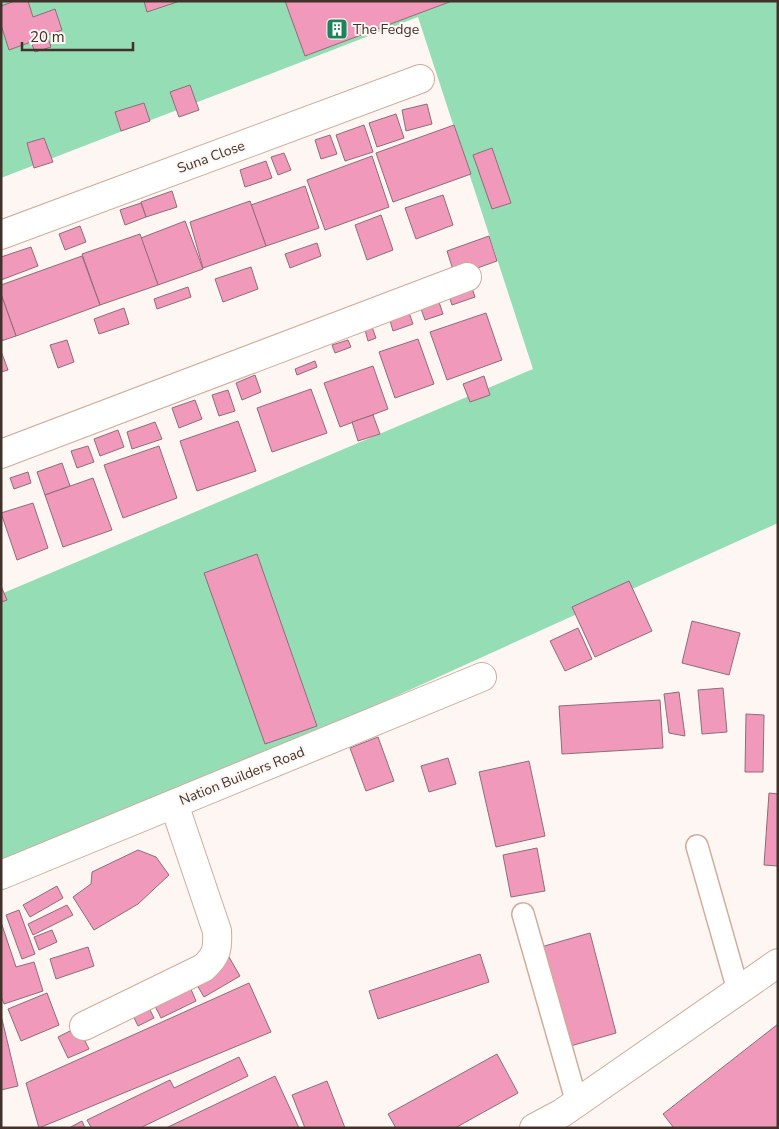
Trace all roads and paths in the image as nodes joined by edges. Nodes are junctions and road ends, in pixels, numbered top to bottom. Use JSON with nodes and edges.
{"nodes":[{"id":1,"x":420,"y":79,"type":"dead end"},
{"id":2,"x":1,"y":235,"type":"edge"},
{"id":3,"x":467,"y":277,"type":"dead end"},
{"id":4,"x":1,"y":454,"type":"edge"},
{"id":5,"x":482,"y":678,"type":"dead end"},
{"id":6,"x":174,"y":804,"type":"junction"},
{"id":7,"x":697,"y":846,"type":"dead end"},
{"id":8,"x":1,"y":874,"type":"edge"},
{"id":9,"x":523,"y":914,"type":"dead end"},
{"id":10,"x":778,"y":963,"type":"edge"},
{"id":11,"x":738,"y":990,"type":"junction"},
{"id":12,"x":84,"y":1026,"type":"dead end"},
{"id":13,"x":577,"y":1103,"type":"junction"},
{"id":14,"x":534,"y":1128,"type":"edge"}],
"edges":[{"from":1,"to":2,"type":"street","name":"Suna Close"},
{"from":3,"to":4,"type":"street"},
{"from":5,"to":6,"type":"street","name":"Nation Builders Road"},
{"from":6,"to":8,"type":"street","name":"Nation Builders Road"},
{"from":6,"to":12,"type":"street"},
{"from":7,"to":11,"type":"lane"},
{"from":9,"to":13,"type":"lane"},
{"from":10,"to":11,"type":"street"},
{"from":11,"to":13,"type":"street"},
{"from":13,"to":14,"type":"street"}]}
